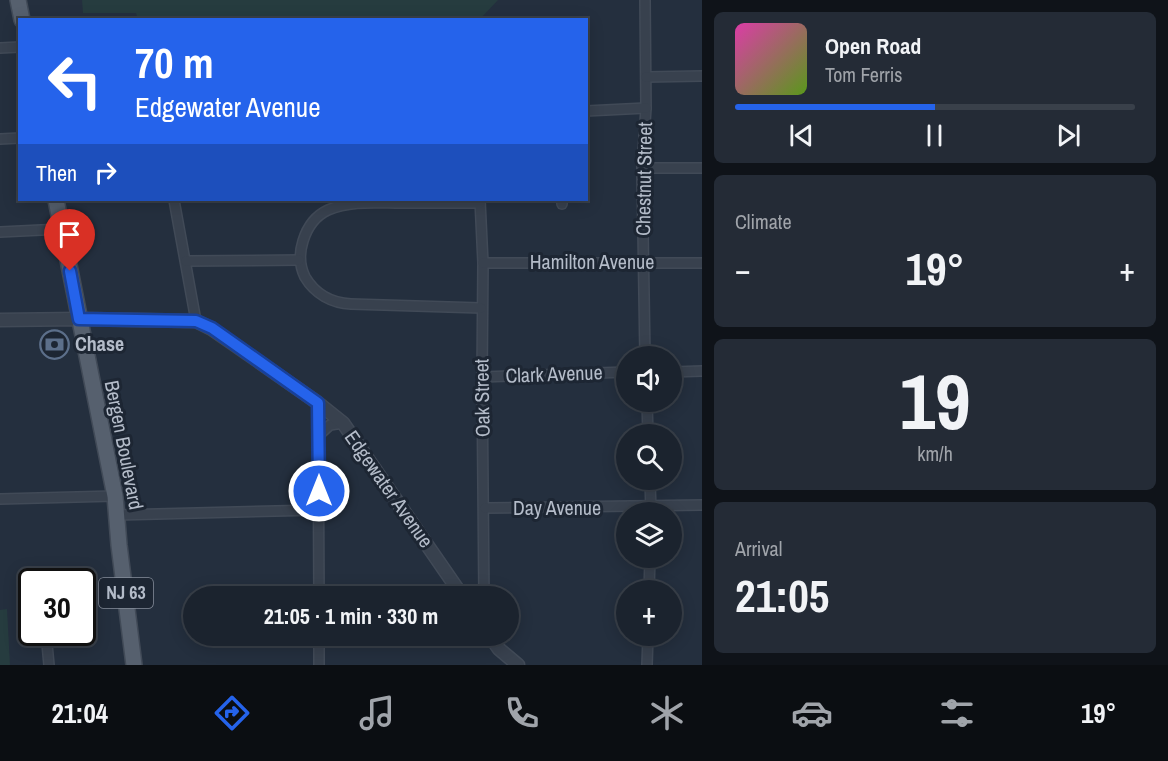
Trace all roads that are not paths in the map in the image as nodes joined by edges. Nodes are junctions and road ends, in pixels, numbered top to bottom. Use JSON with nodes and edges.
{"nodes":[{"id":1,"x":18,"y":0,"type":"edge"},
{"id":2,"x":645,"y":0,"type":"edge"},
{"id":3,"x":22,"y":18,"type":"edge"},
{"id":4,"x":18,"y":47,"type":"edge"},
{"id":5,"x":0,"y":48,"type":"edge"},
{"id":6,"x":702,"y":76,"type":"edge"},
{"id":7,"x":646,"y":77,"type":"junction"},
{"id":8,"x":646,"y":108,"type":"junction"},
{"id":9,"x":588,"y":111,"type":"edge"},
{"id":10,"x":18,"y":138,"type":"edge"},
{"id":11,"x":0,"y":139,"type":"edge"},
{"id":12,"x":642,"y":168,"type":"junction"},
{"id":13,"x":702,"y":168,"type":"edge"},
{"id":14,"x":56,"y":201,"type":"edge"},
{"id":15,"x":174,"y":201,"type":"edge"},
{"id":16,"x":377,"y":201,"type":"edge"},
{"id":17,"x":480,"y":201,"type":"edge"},
{"id":18,"x":62,"y":229,"type":"junction"},
{"id":19,"x":0,"y":232,"type":"edge"},
{"id":20,"x":299,"y":260,"type":"junction"},
{"id":21,"x":186,"y":261,"type":"junction"},
{"id":22,"x":644,"y":262,"type":"junction"},
{"id":23,"x":483,"y":263,"type":"junction"},
{"id":24,"x":702,"y":263,"type":"edge"},
{"id":25,"x":482,"y":308,"type":"junction"},
{"id":26,"x":79,"y":319,"type":"junction"},
{"id":27,"x":0,"y":320,"type":"edge"},
{"id":28,"x":196,"y":321,"type":"junction"},
{"id":29,"x":645,"y":346,"type":"edge"},
{"id":30,"x":702,"y":371,"type":"edge"},
{"id":31,"x":616,"y":372,"type":"edge"},
{"id":32,"x":682,"y":372,"type":"edge"},
{"id":33,"x":482,"y":376,"type":"junction"},
{"id":34,"x":318,"y":403,"type":"junction"},
{"id":35,"x":343,"y":423,"type":"junction"},
{"id":36,"x":319,"y":435,"type":"junction"},
{"id":37,"x":115,"y":496,"type":"junction"},
{"id":38,"x":0,"y":499,"type":"edge"},
{"id":39,"x":702,"y":505,"type":"edge"},
{"id":40,"x":682,"y":507,"type":"edge"},
{"id":41,"x":485,"y":508,"type":"junction"},
{"id":42,"x":319,"y":510,"type":"junction"},
{"id":43,"x":616,"y":510,"type":"edge"},
{"id":44,"x":117,"y":515,"type":"junction"},
{"id":45,"x":319,"y":586,"type":"edge"},
{"id":46,"x":455,"y":586,"type":"edge"},
{"id":47,"x":484,"y":586,"type":"edge"},
{"id":48,"x":47,"y":646,"type":"edge"},
{"id":49,"x":319,"y":646,"type":"edge"},
{"id":50,"x":498,"y":646,"type":"edge"},
{"id":51,"x":648,"y":646,"type":"edge"},
{"id":52,"x":49,"y":665,"type":"edge"},
{"id":53,"x":134,"y":665,"type":"edge"},
{"id":54,"x":319,"y":665,"type":"edge"},
{"id":55,"x":518,"y":665,"type":"edge"},
{"id":56,"x":647,"y":665,"type":"edge"}],
"edges":[{"from":1,"to":3,"type":"main road"},
{"from":2,"to":7,"type":"street","name":"Chestnut Street"},
{"from":4,"to":5,"type":"street"},
{"from":6,"to":7,"type":"street"},
{"from":7,"to":8,"type":"street","name":"Chestnut Street"},
{"from":8,"to":9,"type":"street"},
{"from":8,"to":12,"type":"street","name":"Chestnut Street"},
{"from":10,"to":11,"type":"street"},
{"from":12,"to":13,"type":"street"},
{"from":12,"to":22,"type":"street","name":"Chestnut Street"},
{"from":14,"to":18,"type":"main road","name":"Bergen Boulevard","number":"NJ 63"},
{"from":15,"to":21,"type":"street"},
{"from":16,"to":17,"type":"street"},
{"from":16,"to":20,"type":"street"},
{"from":17,"to":23,"type":"street","name":"Oak Street"},
{"from":18,"to":19,"type":"street"},
{"from":18,"to":26,"type":"main road","name":"Bergen Boulevard","number":"NJ 63"},
{"from":20,"to":21,"type":"street"},
{"from":20,"to":25,"type":"street"},
{"from":21,"to":28,"type":"street"},
{"from":22,"to":23,"type":"street","name":"Hamilton Avenue"},
{"from":22,"to":24,"type":"street","name":"Hamilton Avenue"},
{"from":22,"to":29,"type":"street","name":"Chestnut Street"},
{"from":23,"to":25,"type":"street","name":"Oak Street"},
{"from":25,"to":33,"type":"street","name":"Oak Street"},
{"from":26,"to":27,"type":"street","name":"Edgewater Avenue"},
{"from":26,"to":28,"type":"street","name":"Edgewater Avenue"},
{"from":26,"to":37,"type":"main road","name":"Bergen Boulevard","number":"NJ 63"},
{"from":28,"to":34,"type":"street","name":"Edgewater Avenue"},
{"from":30,"to":32,"type":"street"},
{"from":31,"to":33,"type":"street","name":"Clark Avenue"},
{"from":33,"to":41,"type":"street","name":"Oak Street"},
{"from":34,"to":35,"type":"street","name":"Edgewater Avenue"},
{"from":34,"to":36,"type":"street"},
{"from":35,"to":36,"type":"street"},
{"from":35,"to":46,"type":"street","name":"Edgewater Avenue"},
{"from":36,"to":42,"type":"street"},
{"from":37,"to":38,"type":"street"},
{"from":37,"to":44,"type":"main road","name":"Bergen Boulevard","number":"NJ 63"},
{"from":39,"to":40,"type":"street","name":"Day Avenue"},
{"from":41,"to":43,"type":"street","name":"Day Avenue"},
{"from":41,"to":47,"type":"street","name":"Oak Street"},
{"from":42,"to":44,"type":"street"},
{"from":42,"to":45,"type":"street"},
{"from":44,"to":53,"type":"main road","name":"Bergen Boulevard","number":"NJ 63"},
{"from":48,"to":52,"type":"street"},
{"from":49,"to":54,"type":"street"},
{"from":50,"to":55,"type":"street"},
{"from":51,"to":56,"type":"street"}]}
